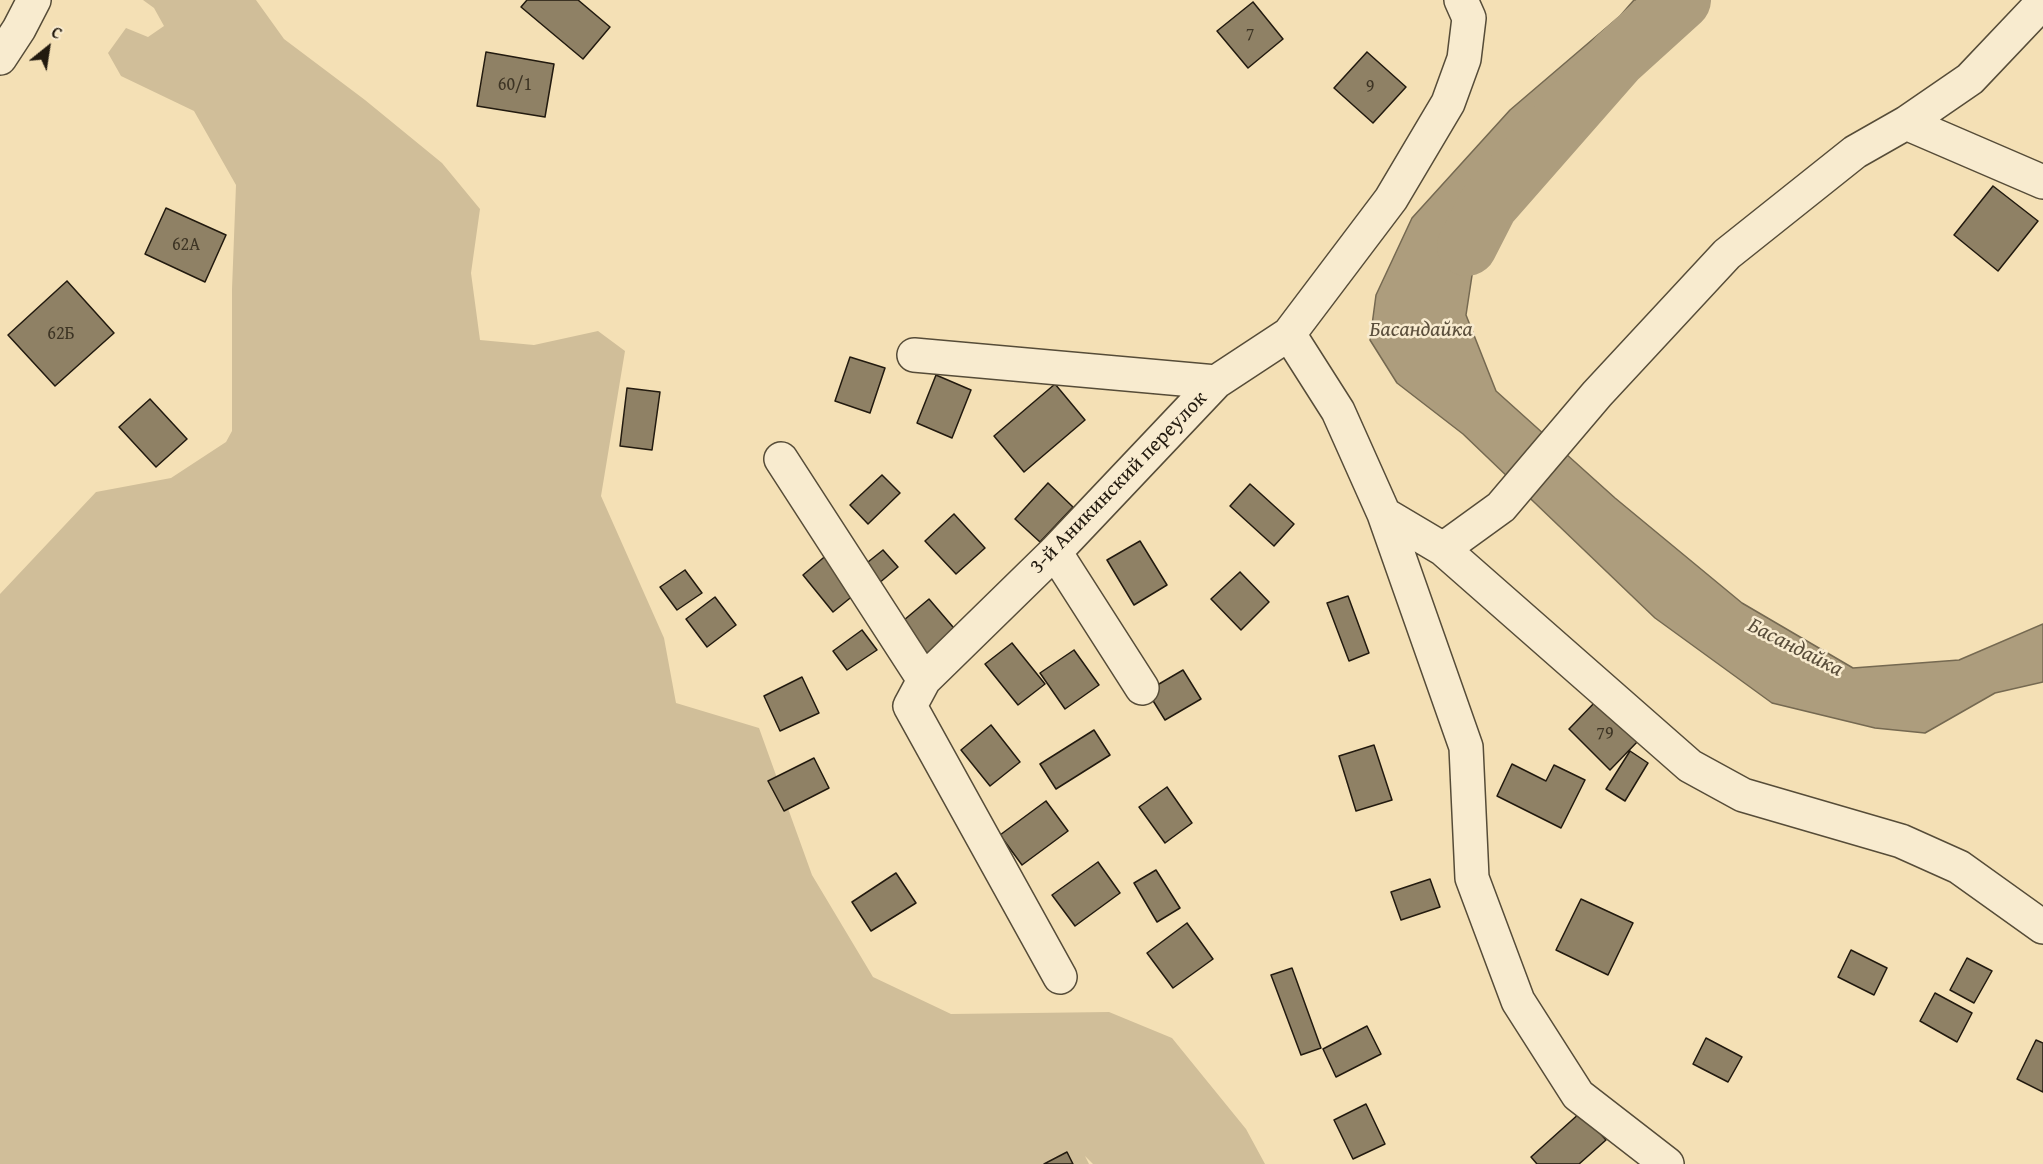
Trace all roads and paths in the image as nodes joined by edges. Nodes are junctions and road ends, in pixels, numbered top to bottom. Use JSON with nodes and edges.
{"nodes":[{"id":1,"x":34,"y":0,"type":"edge"},
{"id":2,"x":1461,"y":0,"type":"edge"},
{"id":3,"x":2043,"y":2,"type":"edge"},
{"id":4,"x":0,"y":58,"type":"edge"},
{"id":5,"x":1906,"y":123,"type":"junction"},
{"id":6,"x":2043,"y":182,"type":"edge"},
{"id":7,"x":1288,"y":334,"type":"junction"},
{"id":8,"x":914,"y":355,"type":"dead end"},
{"id":9,"x":1216,"y":382,"type":"junction"},
{"id":10,"x":781,"y":459,"type":"dead end"},
{"id":11,"x":1384,"y":514,"type":"junction"},
{"id":12,"x":1443,"y":549,"type":"junction"},
{"id":13,"x":1055,"y":552,"type":"junction"},
{"id":14,"x":924,"y":680,"type":"junction"},
{"id":15,"x":1142,"y":688,"type":"dead end"},
{"id":16,"x":2043,"y":927,"type":"edge"},
{"id":17,"x":1060,"y":977,"type":"dead end"},
{"id":18,"x":1667,"y":1164,"type":"edge"}],
"edges":[{"from":1,"to":4,"type":"street"},
{"from":2,"to":7,"type":"street","name":"3-й Аникинский переулок"},
{"from":3,"to":5,"type":"street"},
{"from":5,"to":6,"type":"street"},
{"from":5,"to":12,"type":"street"},
{"from":7,"to":9,"type":"street","name":"3-й Аникинский переулок"},
{"from":7,"to":11,"type":"street"},
{"from":8,"to":9,"type":"street"},
{"from":9,"to":13,"type":"street","name":"3-й Аникинский переулок"},
{"from":10,"to":14,"type":"street"},
{"from":11,"to":12,"type":"street"},
{"from":11,"to":18,"type":"street"},
{"from":12,"to":16,"type":"street"},
{"from":13,"to":14,"type":"street","name":"3-й Аникинский переулок"},
{"from":13,"to":15,"type":"street"},
{"from":14,"to":17,"type":"street","name":"3-й Аникинский переулок"}]}
